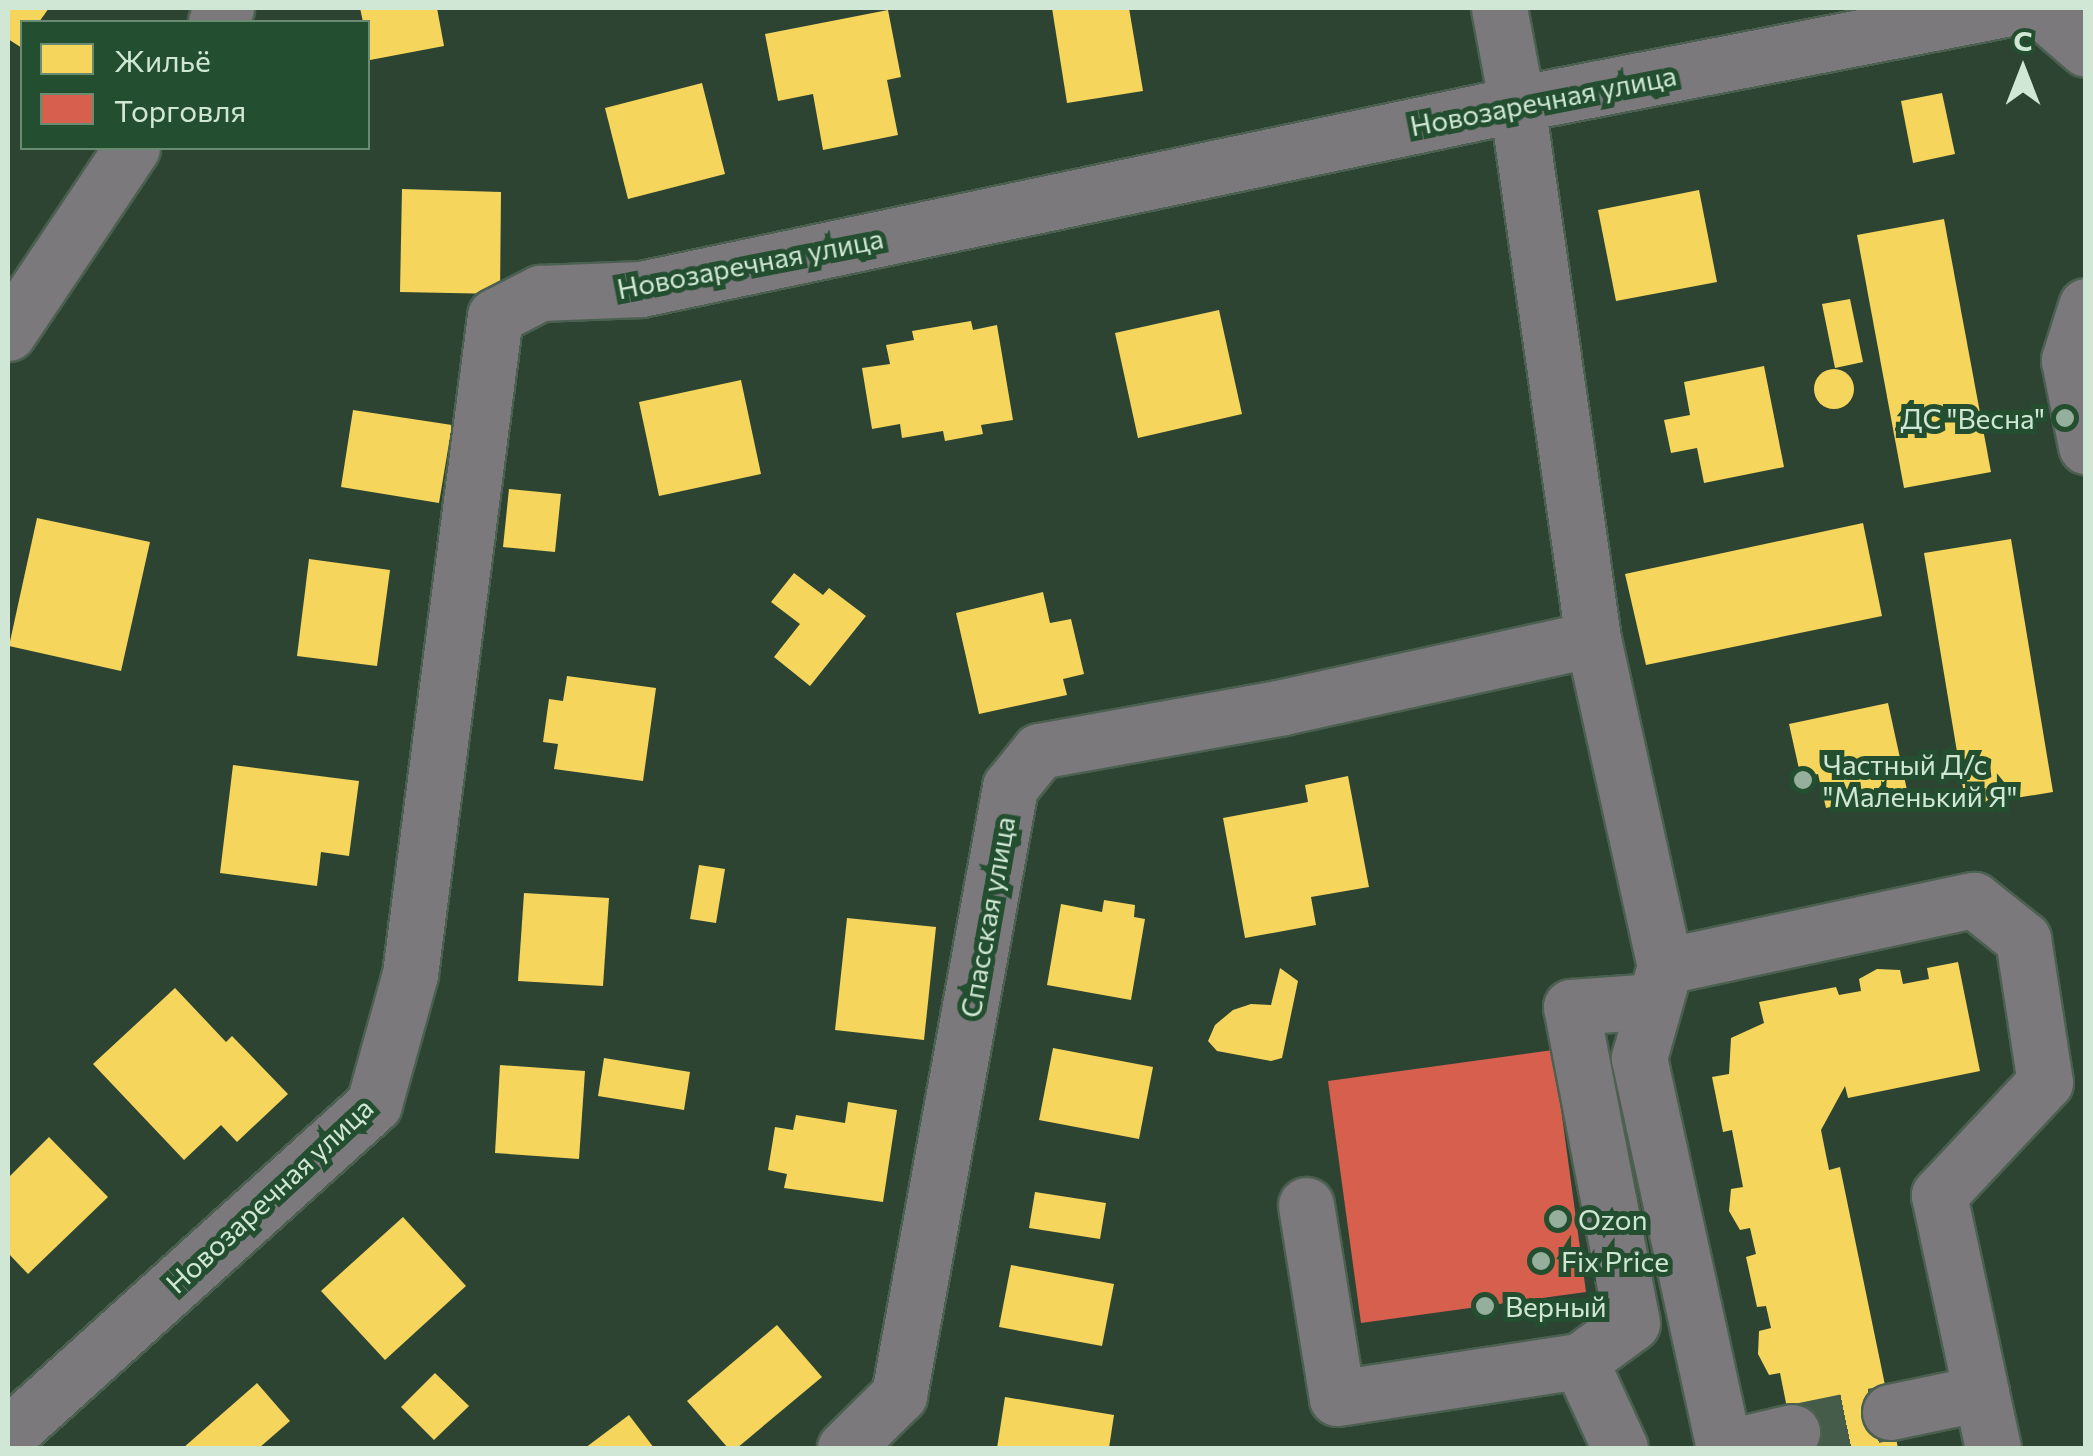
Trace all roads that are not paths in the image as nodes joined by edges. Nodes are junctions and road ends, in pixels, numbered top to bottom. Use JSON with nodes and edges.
{"nodes":[{"id":1,"x":1499,"y":8,"type":"edge"},
{"id":2,"x":2039,"y":8,"type":"edge"},
{"id":3,"x":1995,"y":12,"type":"edge"},
{"id":4,"x":2086,"y":49,"type":"edge"},
{"id":5,"x":1517,"y":104,"type":"junction"},
{"id":6,"x":131,"y":150,"type":"edge"},
{"id":7,"x":2086,"y":306,"type":"edge"},
{"id":8,"x":8,"y":333,"type":"edge"},
{"id":9,"x":2086,"y":446,"type":"edge"},
{"id":10,"x":1593,"y":639,"type":"junction"},
{"id":11,"x":1660,"y":983,"type":"junction"},
{"id":12,"x":1306,"y":1206,"type":"dead end"},
{"id":13,"x":1580,"y":1361,"type":"junction"},
{"id":14,"x":1982,"y":1393,"type":"junction"},
{"id":15,"x":1890,"y":1412,"type":"tunnel mouth"},
{"id":16,"x":1792,"y":1432,"type":"tunnel mouth"},
{"id":17,"x":8,"y":1435,"type":"edge"},
{"id":18,"x":845,"y":1448,"type":"edge"},
{"id":19,"x":1620,"y":1448,"type":"edge"},
{"id":20,"x":1724,"y":1448,"type":"edge"},
{"id":21,"x":1993,"y":1448,"type":"edge"}],
"edges":[{"from":1,"to":5,"type":"street"},
{"from":2,"to":4,"type":"street"},
{"from":3,"to":5,"type":"street","name":"Новозаречная улица"},
{"from":5,"to":10,"type":"street"},
{"from":5,"to":17,"type":"street","name":"Новозаречная улица"},
{"from":6,"to":8,"type":"street"},
{"from":7,"to":9,"type":"street"},
{"from":10,"to":11,"type":"street"},
{"from":10,"to":18,"type":"street","name":"Спасская улица"},
{"from":11,"to":13,"type":"street"},
{"from":11,"to":14,"type":"street"},
{"from":11,"to":20,"type":"street"},
{"from":12,"to":13,"type":"street"},
{"from":13,"to":19,"type":"street"},
{"from":14,"to":15,"type":"street"},
{"from":14,"to":21,"type":"street"},
{"from":16,"to":20,"type":"street"}]}
